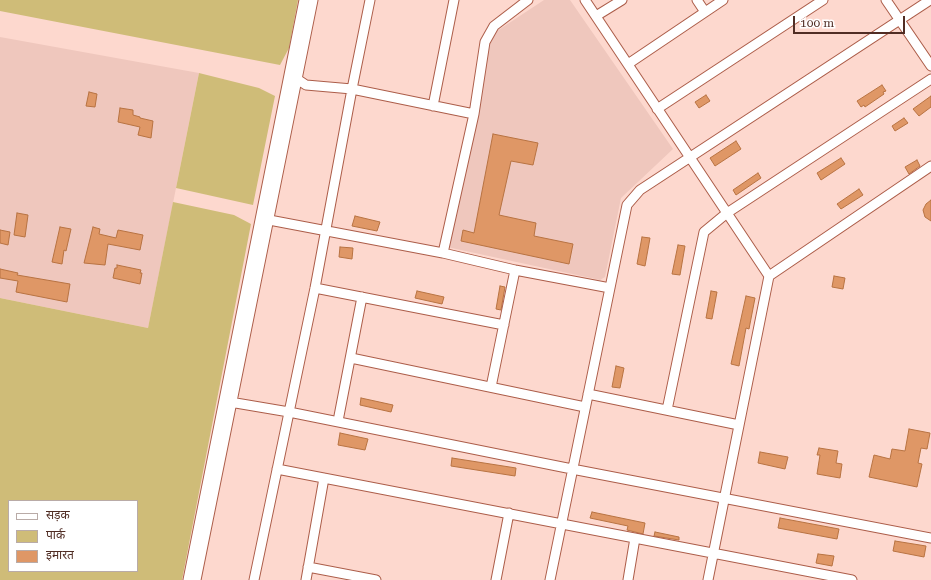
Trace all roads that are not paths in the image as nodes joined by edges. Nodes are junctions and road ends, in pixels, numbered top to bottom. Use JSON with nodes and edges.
{"nodes":[{"id":1,"x":304,"y":0,"type":"edge"},
{"id":2,"x":313,"y":0,"type":"edge"},
{"id":3,"x":370,"y":0,"type":"edge"},
{"id":4,"x":454,"y":0,"type":"edge"},
{"id":5,"x":528,"y":0,"type":"edge"},
{"id":6,"x":585,"y":0,"type":"edge"},
{"id":7,"x":622,"y":0,"type":"edge"},
{"id":8,"x":697,"y":0,"type":"edge"},
{"id":9,"x":723,"y":0,"type":"edge"},
{"id":10,"x":823,"y":0,"type":"edge"},
{"id":11,"x":886,"y":0,"type":"edge"},
{"id":12,"x":930,"y":0,"type":"edge"},
{"id":13,"x":705,"y":12,"type":"junction"},
{"id":14,"x":596,"y":16,"type":"junction"},
{"id":15,"x":900,"y":20,"type":"junction"},
{"id":16,"x":628,"y":64,"type":"junction"},
{"id":17,"x":931,"y":66,"type":"edge"},
{"id":18,"x":293,"y":78,"type":"junction"},
{"id":19,"x":931,"y":79,"type":"edge"},
{"id":20,"x":306,"y":85,"type":"junction"},
{"id":21,"x":352,"y":89,"type":"junction"},
{"id":22,"x":291,"y":90,"type":"junction"},
{"id":23,"x":433,"y":106,"type":"junction"},
{"id":24,"x":657,"y":109,"type":"junction"},
{"id":25,"x":474,"y":114,"type":"junction"},
{"id":26,"x":690,"y":158,"type":"junction"},
{"id":27,"x":931,"y":166,"type":"edge"},
{"id":28,"x":727,"y":213,"type":"junction"},
{"id":29,"x":265,"y":219,"type":"junction"},
{"id":30,"x":325,"y":231,"type":"junction"},
{"id":31,"x":443,"y":254,"type":"junction"},
{"id":32,"x":514,"y":270,"type":"junction"},
{"id":33,"x":769,"y":276,"type":"junction"},
{"id":34,"x":315,"y":288,"type":"junction"},
{"id":35,"x":610,"y":288,"type":"junction"},
{"id":36,"x":362,"y":296,"type":"junction"},
{"id":37,"x":504,"y":325,"type":"junction"},
{"id":38,"x":351,"y":358,"type":"junction"},
{"id":39,"x":490,"y":387,"type":"junction"},
{"id":40,"x":588,"y":394,"type":"junction"},
{"id":41,"x":228,"y":402,"type":"junction"},
{"id":42,"x":585,"y":408,"type":"junction"},
{"id":43,"x":667,"y":410,"type":"junction"},
{"id":44,"x":289,"y":412,"type":"junction"},
{"id":45,"x":338,"y":422,"type":"junction"},
{"id":46,"x":739,"y":425,"type":"junction"},
{"id":47,"x":277,"y":469,"type":"junction"},
{"id":48,"x":572,"y":469,"type":"junction"},
{"id":49,"x":324,"y":478,"type":"junction"},
{"id":50,"x":724,"y":498,"type":"junction"},
{"id":51,"x":509,"y":513,"type":"junction"},
{"id":52,"x":561,"y":524,"type":"junction"},
{"id":53,"x":635,"y":538,"type":"junction"},
{"id":54,"x":931,"y":538,"type":"edge"},
{"id":55,"x":714,"y":553,"type":"junction"},
{"id":56,"x":308,"y":567,"type":"junction"},
{"id":57,"x":806,"y":576,"type":"edge"},
{"id":58,"x":188,"y":580,"type":"edge"},
{"id":59,"x":196,"y":580,"type":"edge"},
{"id":60,"x":254,"y":580,"type":"edge"},
{"id":61,"x":306,"y":580,"type":"edge"},
{"id":62,"x":376,"y":580,"type":"edge"},
{"id":63,"x":496,"y":580,"type":"edge"},
{"id":64,"x":550,"y":580,"type":"edge"},
{"id":65,"x":628,"y":580,"type":"edge"},
{"id":66,"x":708,"y":580,"type":"edge"},
{"id":67,"x":852,"y":580,"type":"edge"}],
"edges":[{"from":1,"to":18,"type":"street"},
{"from":2,"to":18,"type":"street"},
{"from":3,"to":21,"type":"street"},
{"from":4,"to":23,"type":"street"},
{"from":5,"to":25,"type":"street"},
{"from":6,"to":14,"type":"street"},
{"from":7,"to":14,"type":"street"},
{"from":8,"to":13,"type":"street"},
{"from":9,"to":13,"type":"street"},
{"from":10,"to":24,"type":"street"},
{"from":11,"to":15,"type":"street"},
{"from":12,"to":15,"type":"street"},
{"from":13,"to":16,"type":"street"},
{"from":14,"to":16,"type":"street"},
{"from":15,"to":17,"type":"street"},
{"from":15,"to":26,"type":"street"},
{"from":16,"to":24,"type":"street"},
{"from":18,"to":20,"type":"street"},
{"from":18,"to":22,"type":"street"},
{"from":19,"to":28,"type":"street"},
{"from":20,"to":21,"type":"street"},
{"from":20,"to":22,"type":"street"},
{"from":21,"to":23,"type":"street"},
{"from":21,"to":30,"type":"street"},
{"from":22,"to":29,"type":"street"},
{"from":23,"to":25,"type":"street"},
{"from":24,"to":26,"type":"street"},
{"from":25,"to":31,"type":"street"},
{"from":26,"to":28,"type":"street"},
{"from":26,"to":35,"type":"street"},
{"from":27,"to":33,"type":"street"},
{"from":28,"to":33,"type":"street"},
{"from":28,"to":43,"type":"street"},
{"from":29,"to":30,"type":"street"},
{"from":29,"to":41,"type":"street"},
{"from":30,"to":31,"type":"street"},
{"from":30,"to":34,"type":"street"},
{"from":31,"to":32,"type":"street"},
{"from":32,"to":35,"type":"street"},
{"from":32,"to":37,"type":"street"},
{"from":33,"to":46,"type":"street"},
{"from":34,"to":36,"type":"street"},
{"from":34,"to":44,"type":"street"},
{"from":35,"to":40,"type":"street"},
{"from":36,"to":37,"type":"street"},
{"from":36,"to":38,"type":"street"},
{"from":37,"to":39,"type":"street"},
{"from":38,"to":39,"type":"street"},
{"from":38,"to":45,"type":"street"},
{"from":39,"to":42,"type":"street"},
{"from":40,"to":42,"type":"street"},
{"from":40,"to":43,"type":"street"},
{"from":41,"to":44,"type":"street"},
{"from":41,"to":58,"type":"street"},
{"from":41,"to":59,"type":"street"},
{"from":42,"to":48,"type":"street"},
{"from":43,"to":46,"type":"street"},
{"from":44,"to":45,"type":"street"},
{"from":44,"to":47,"type":"street"},
{"from":45,"to":48,"type":"street"},
{"from":46,"to":50,"type":"street"},
{"from":47,"to":49,"type":"street"},
{"from":47,"to":60,"type":"street"},
{"from":48,"to":50,"type":"street"},
{"from":48,"to":52,"type":"street"},
{"from":49,"to":51,"type":"street"},
{"from":49,"to":56,"type":"street"},
{"from":50,"to":54,"type":"street"},
{"from":50,"to":55,"type":"street"},
{"from":51,"to":52,"type":"street"},
{"from":51,"to":63,"type":"street"},
{"from":52,"to":53,"type":"street"},
{"from":52,"to":64,"type":"street"},
{"from":53,"to":55,"type":"street"},
{"from":53,"to":65,"type":"street"},
{"from":55,"to":57,"type":"street"},
{"from":55,"to":66,"type":"street"},
{"from":56,"to":61,"type":"street"},
{"from":56,"to":62,"type":"street"},
{"from":57,"to":67,"type":"street"}]}
